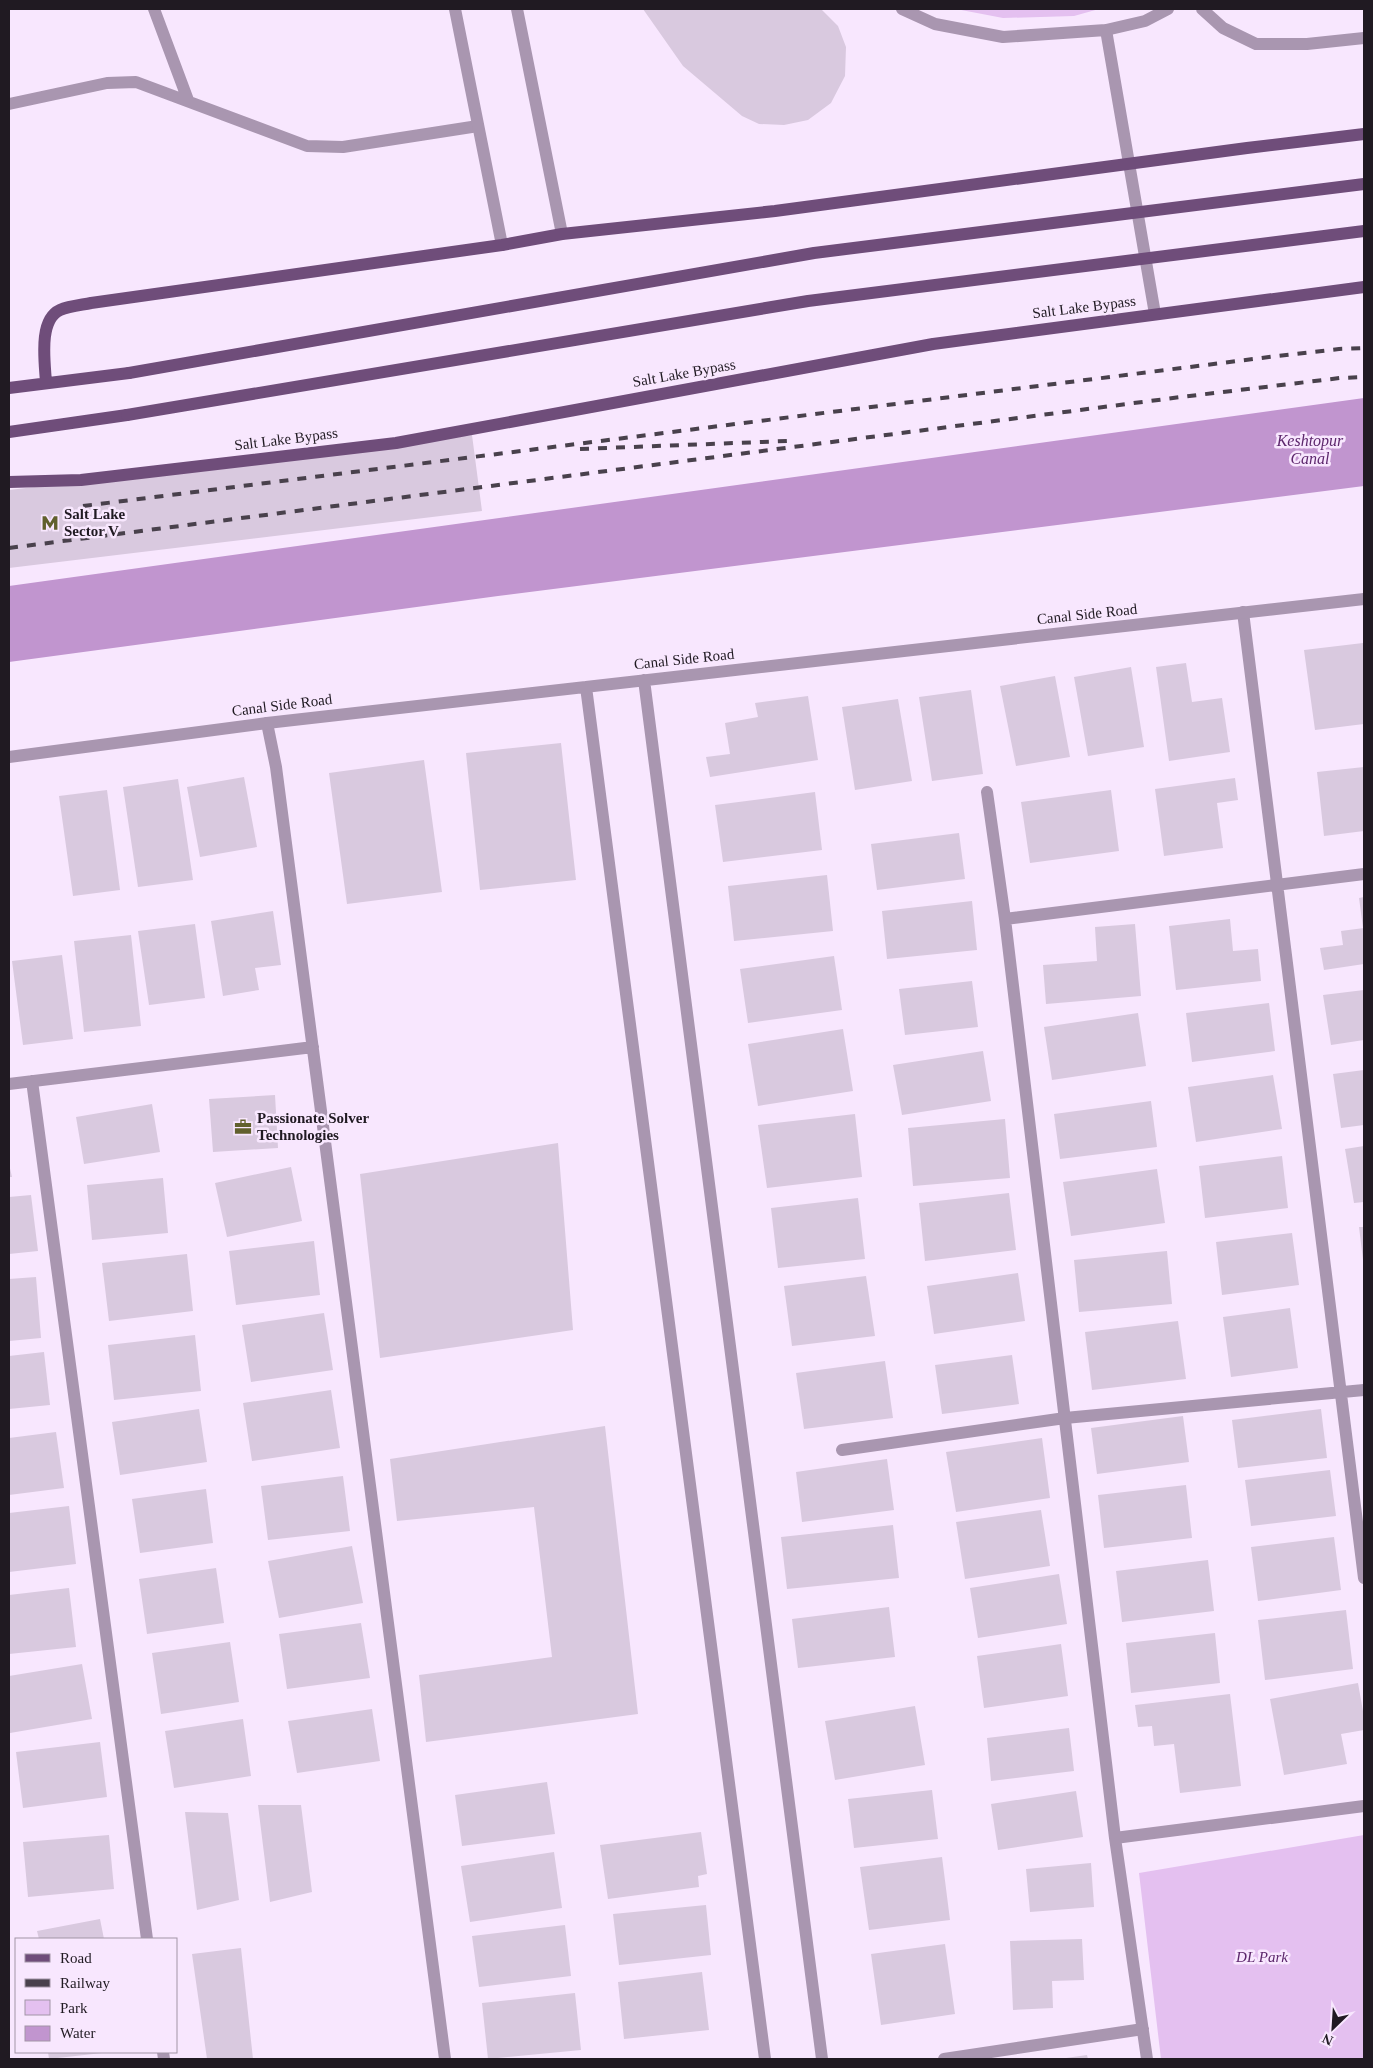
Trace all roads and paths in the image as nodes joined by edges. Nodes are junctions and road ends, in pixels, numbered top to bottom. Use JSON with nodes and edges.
{"nodes":[{"id":1,"x":154,"y":9,"type":"edge"},
{"id":2,"x":455,"y":9,"type":"edge"},
{"id":3,"x":517,"y":9,"type":"edge"},
{"id":4,"x":902,"y":9,"type":"edge"},
{"id":5,"x":1168,"y":9,"type":"edge"},
{"id":6,"x":1202,"y":9,"type":"edge"},
{"id":7,"x":1106,"y":30,"type":"junction"},
{"id":8,"x":1364,"y":38,"type":"edge"},
{"id":9,"x":188,"y":100,"type":"junction"},
{"id":10,"x":9,"y":104,"type":"edge"},
{"id":11,"x":478,"y":126,"type":"junction"},
{"id":12,"x":1364,"y":134,"type":"edge"},
{"id":13,"x":1128,"y":164,"type":"junction"},
{"id":14,"x":1364,"y":184,"type":"edge"},
{"id":15,"x":1364,"y":231,"type":"edge"},
{"id":16,"x":562,"y":234,"type":"junction"},
{"id":17,"x":502,"y":245,"type":"junction"},
{"id":18,"x":1364,"y":287,"type":"edge"},
{"id":19,"x":1155,"y":314,"type":"junction"},
{"id":20,"x":46,"y":383,"type":"junction"},
{"id":21,"x":9,"y":388,"type":"edge"},
{"id":22,"x":9,"y":432,"type":"edge"},
{"id":23,"x":9,"y":482,"type":"edge"},
{"id":24,"x":1364,"y":599,"type":"edge"},
{"id":25,"x":1243,"y":612,"type":"junction"},
{"id":26,"x":644,"y":680,"type":"junction"},
{"id":27,"x":586,"y":687,"type":"junction"},
{"id":28,"x":267,"y":723,"type":"junction"},
{"id":29,"x":9,"y":757,"type":"edge"},
{"id":30,"x":987,"y":792,"type":"dead end"},
{"id":31,"x":1364,"y":874,"type":"edge"},
{"id":32,"x":1278,"y":885,"type":"junction"},
{"id":33,"x":1005,"y":919,"type":"junction"},
{"id":34,"x":312,"y":1047,"type":"junction"},
{"id":35,"x":32,"y":1081,"type":"junction"},
{"id":36,"x":9,"y":1084,"type":"edge"},
{"id":37,"x":1364,"y":1390,"type":"edge"},
{"id":38,"x":1341,"y":1393,"type":"junction"},
{"id":39,"x":1065,"y":1418,"type":"junction"},
{"id":40,"x":842,"y":1450,"type":"dead end"},
{"id":41,"x":1364,"y":1578,"type":"edge"},
{"id":42,"x":1364,"y":1806,"type":"edge"},
{"id":43,"x":1115,"y":1838,"type":"junction"},
{"id":44,"x":148,"y":1938,"type":"edge"},
{"id":45,"x":1143,"y":2029,"type":"junction"},
{"id":46,"x":445,"y":2059,"type":"edge"},
{"id":47,"x":765,"y":2059,"type":"edge"},
{"id":48,"x":822,"y":2059,"type":"edge"},
{"id":49,"x":944,"y":2059,"type":"edge"},
{"id":50,"x":1147,"y":2059,"type":"edge"}],
"edges":[{"from":1,"to":9,"type":"street"},
{"from":2,"to":11,"type":"street"},
{"from":3,"to":16,"type":"street"},
{"from":4,"to":7,"type":"street"},
{"from":5,"to":7,"type":"street"},
{"from":6,"to":8,"type":"street"},
{"from":7,"to":13,"type":"street"},
{"from":9,"to":10,"type":"street"},
{"from":9,"to":11,"type":"street"},
{"from":11,"to":17,"type":"street"},
{"from":12,"to":13,"type":"main road"},
{"from":13,"to":16,"type":"main road"},
{"from":13,"to":19,"type":"street"},
{"from":14,"to":20,"type":"main road","bridge":true},
{"from":15,"to":22,"type":"main road","bridge":true},
{"from":16,"to":17,"type":"main road"},
{"from":17,"to":20,"type":"main road"},
{"from":18,"to":19,"type":"main road","name":"Salt Lake Bypass"},
{"from":19,"to":23,"type":"main road","name":"Salt Lake Bypass"},
{"from":20,"to":21,"type":"main road"},
{"from":24,"to":25,"type":"street","name":"Canal Side Road"},
{"from":25,"to":26,"type":"street","name":"Canal Side Road"},
{"from":25,"to":32,"type":"street"},
{"from":26,"to":27,"type":"street","name":"Canal Side Road"},
{"from":26,"to":48,"type":"street"},
{"from":27,"to":28,"type":"street","name":"Canal Side Road"},
{"from":27,"to":47,"type":"street"},
{"from":28,"to":29,"type":"street","name":"Canal Side Road"},
{"from":28,"to":34,"type":"street"},
{"from":30,"to":33,"type":"street"},
{"from":31,"to":32,"type":"street"},
{"from":32,"to":33,"type":"street"},
{"from":32,"to":38,"type":"street"},
{"from":33,"to":39,"type":"street"},
{"from":34,"to":35,"type":"street"},
{"from":34,"to":46,"type":"street"},
{"from":35,"to":36,"type":"street"},
{"from":35,"to":44,"type":"street"},
{"from":37,"to":38,"type":"street"},
{"from":38,"to":39,"type":"street"},
{"from":38,"to":41,"type":"street"},
{"from":39,"to":40,"type":"street"},
{"from":39,"to":43,"type":"street"},
{"from":42,"to":43,"type":"street"},
{"from":43,"to":45,"type":"street"},
{"from":45,"to":49,"type":"street"},
{"from":45,"to":50,"type":"street"}]}
